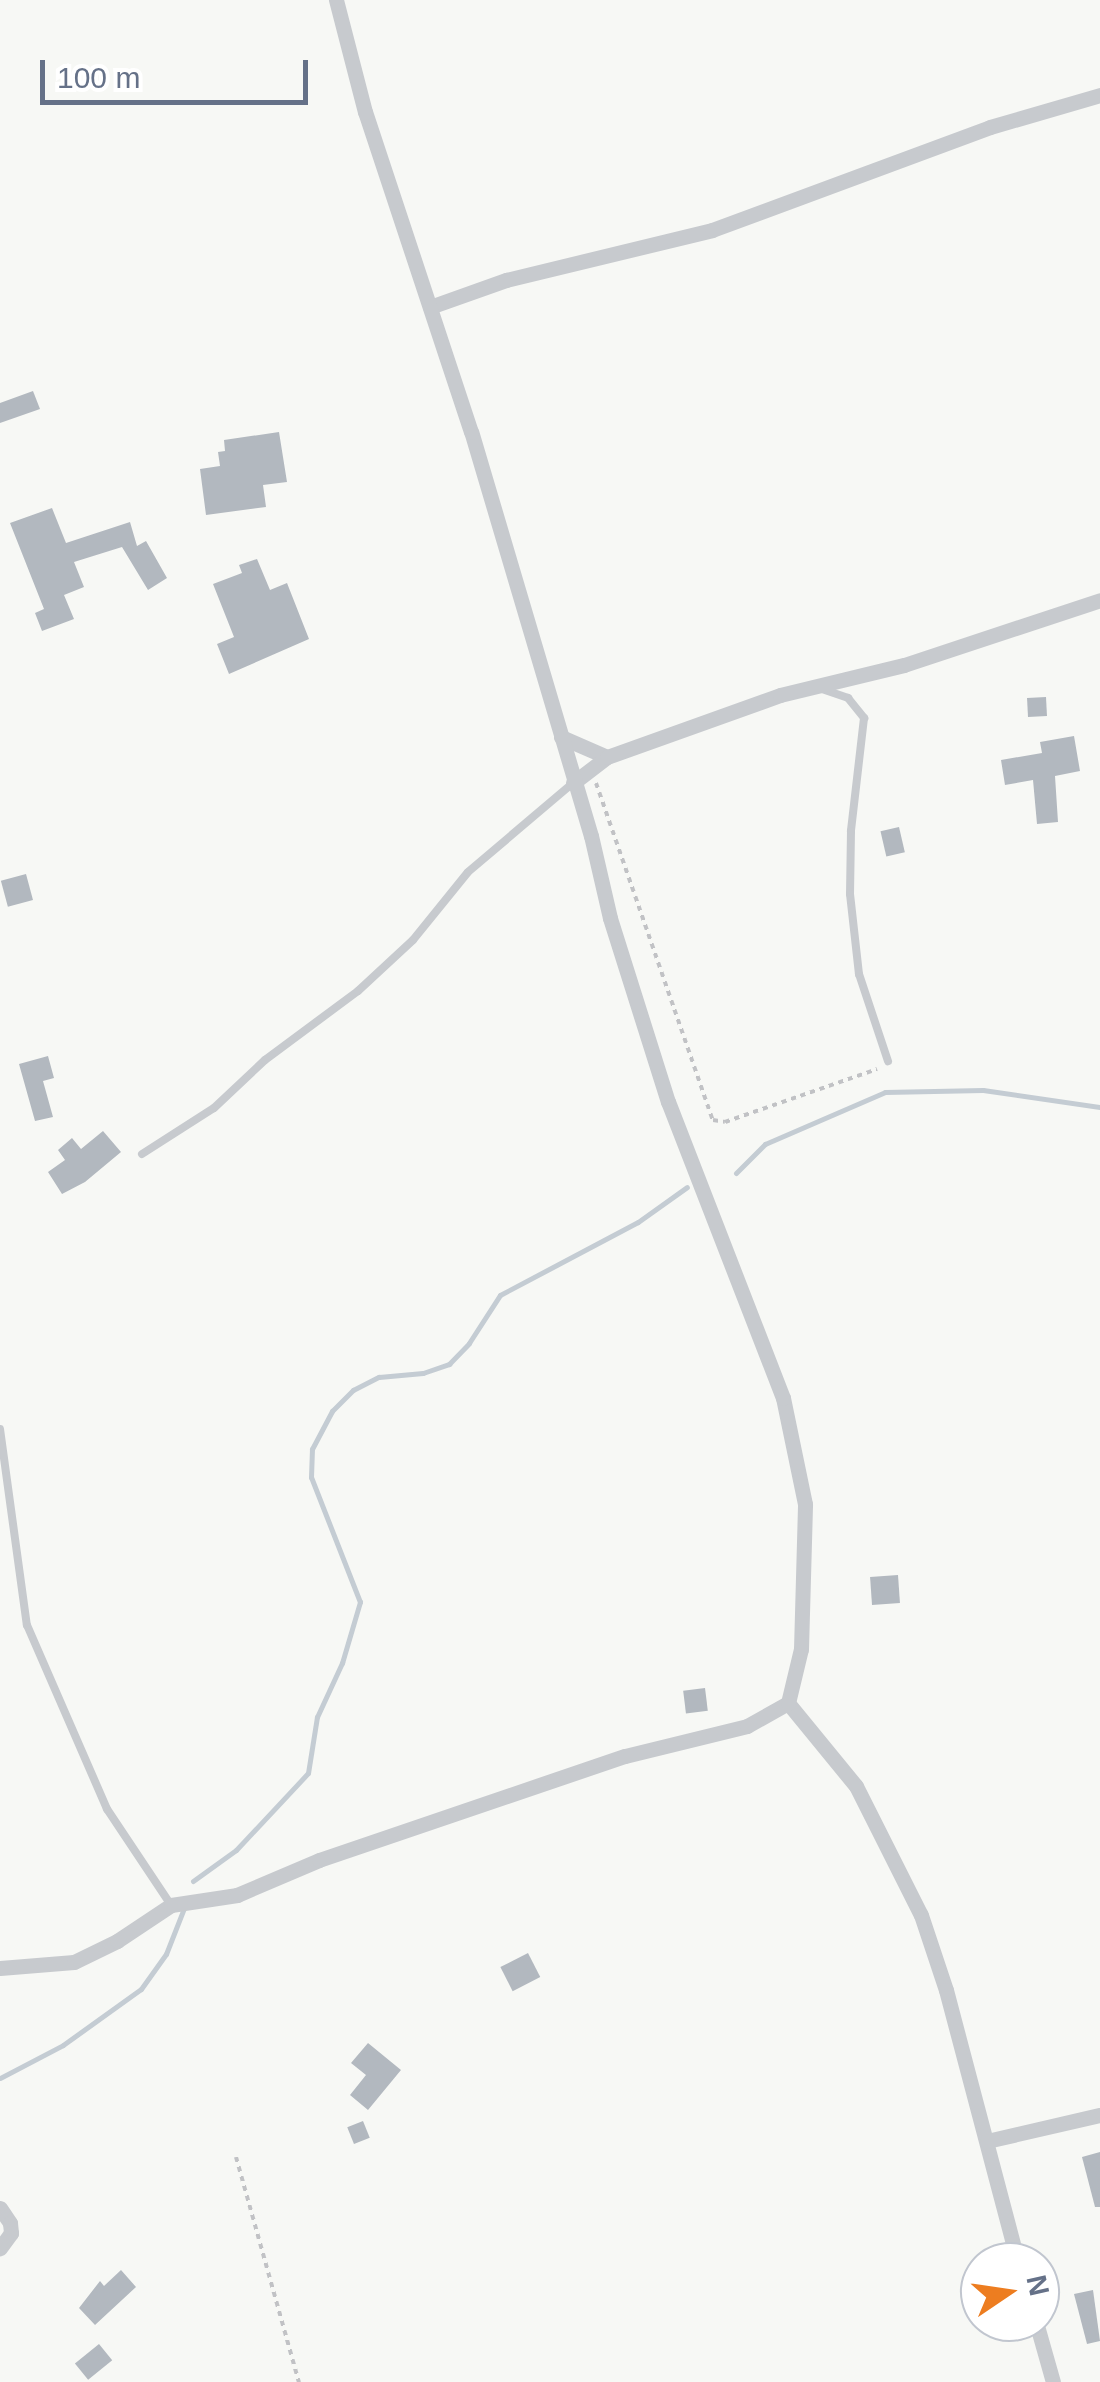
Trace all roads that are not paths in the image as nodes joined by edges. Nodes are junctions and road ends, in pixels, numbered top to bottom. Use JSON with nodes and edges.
{"nodes":[{"id":1,"x":336,"y":0,"type":"edge"},
{"id":2,"x":1100,"y":95,"type":"edge"},
{"id":3,"x":430,"y":307,"type":"junction"},
{"id":4,"x":1100,"y":600,"type":"edge"},
{"id":5,"x":813,"y":686,"type":"junction"},
{"id":6,"x":561,"y":737,"type":"junction"},
{"id":7,"x":606,"y":757,"type":"junction"},
{"id":8,"x":573,"y":783,"type":"junction"},
{"id":9,"x":888,"y":1061,"type":"road end"},
{"id":10,"x":142,"y":1154,"type":"dead end"},
{"id":11,"x":0,"y":1430,"type":"edge"},
{"id":12,"x":788,"y":1703,"type":"junction"},
{"id":13,"x":171,"y":1905,"type":"junction"},
{"id":14,"x":0,"y":1968,"type":"edge"},
{"id":15,"x":1100,"y":2115,"type":"edge"},
{"id":16,"x":987,"y":2141,"type":"junction"},
{"id":17,"x":0,"y":2208,"type":"edge"},
{"id":18,"x":1013,"y":2242,"type":"edge"},
{"id":19,"x":0,"y":2248,"type":"edge"},
{"id":20,"x":1042,"y":2342,"type":"edge"},
{"id":21,"x":1053,"y":2382,"type":"edge"}],
"edges":[{"from":1,"to":3,"type":"street"},
{"from":2,"to":3,"type":"street"},
{"from":3,"to":6,"type":"street"},
{"from":4,"to":5,"type":"street"},
{"from":5,"to":7,"type":"street"},
{"from":5,"to":9,"type":"lane"},
{"from":6,"to":7,"type":"street"},
{"from":6,"to":8,"type":"street"},
{"from":7,"to":8,"type":"street"},
{"from":8,"to":10,"type":"lane"},
{"from":8,"to":12,"type":"street"},
{"from":11,"to":13,"type":"lane"},
{"from":12,"to":13,"type":"street"},
{"from":12,"to":16,"type":"street"},
{"from":13,"to":14,"type":"street"},
{"from":15,"to":16,"type":"street"},
{"from":16,"to":18,"type":"street"},
{"from":17,"to":19,"type":"street"},
{"from":20,"to":21,"type":"street"}]}
